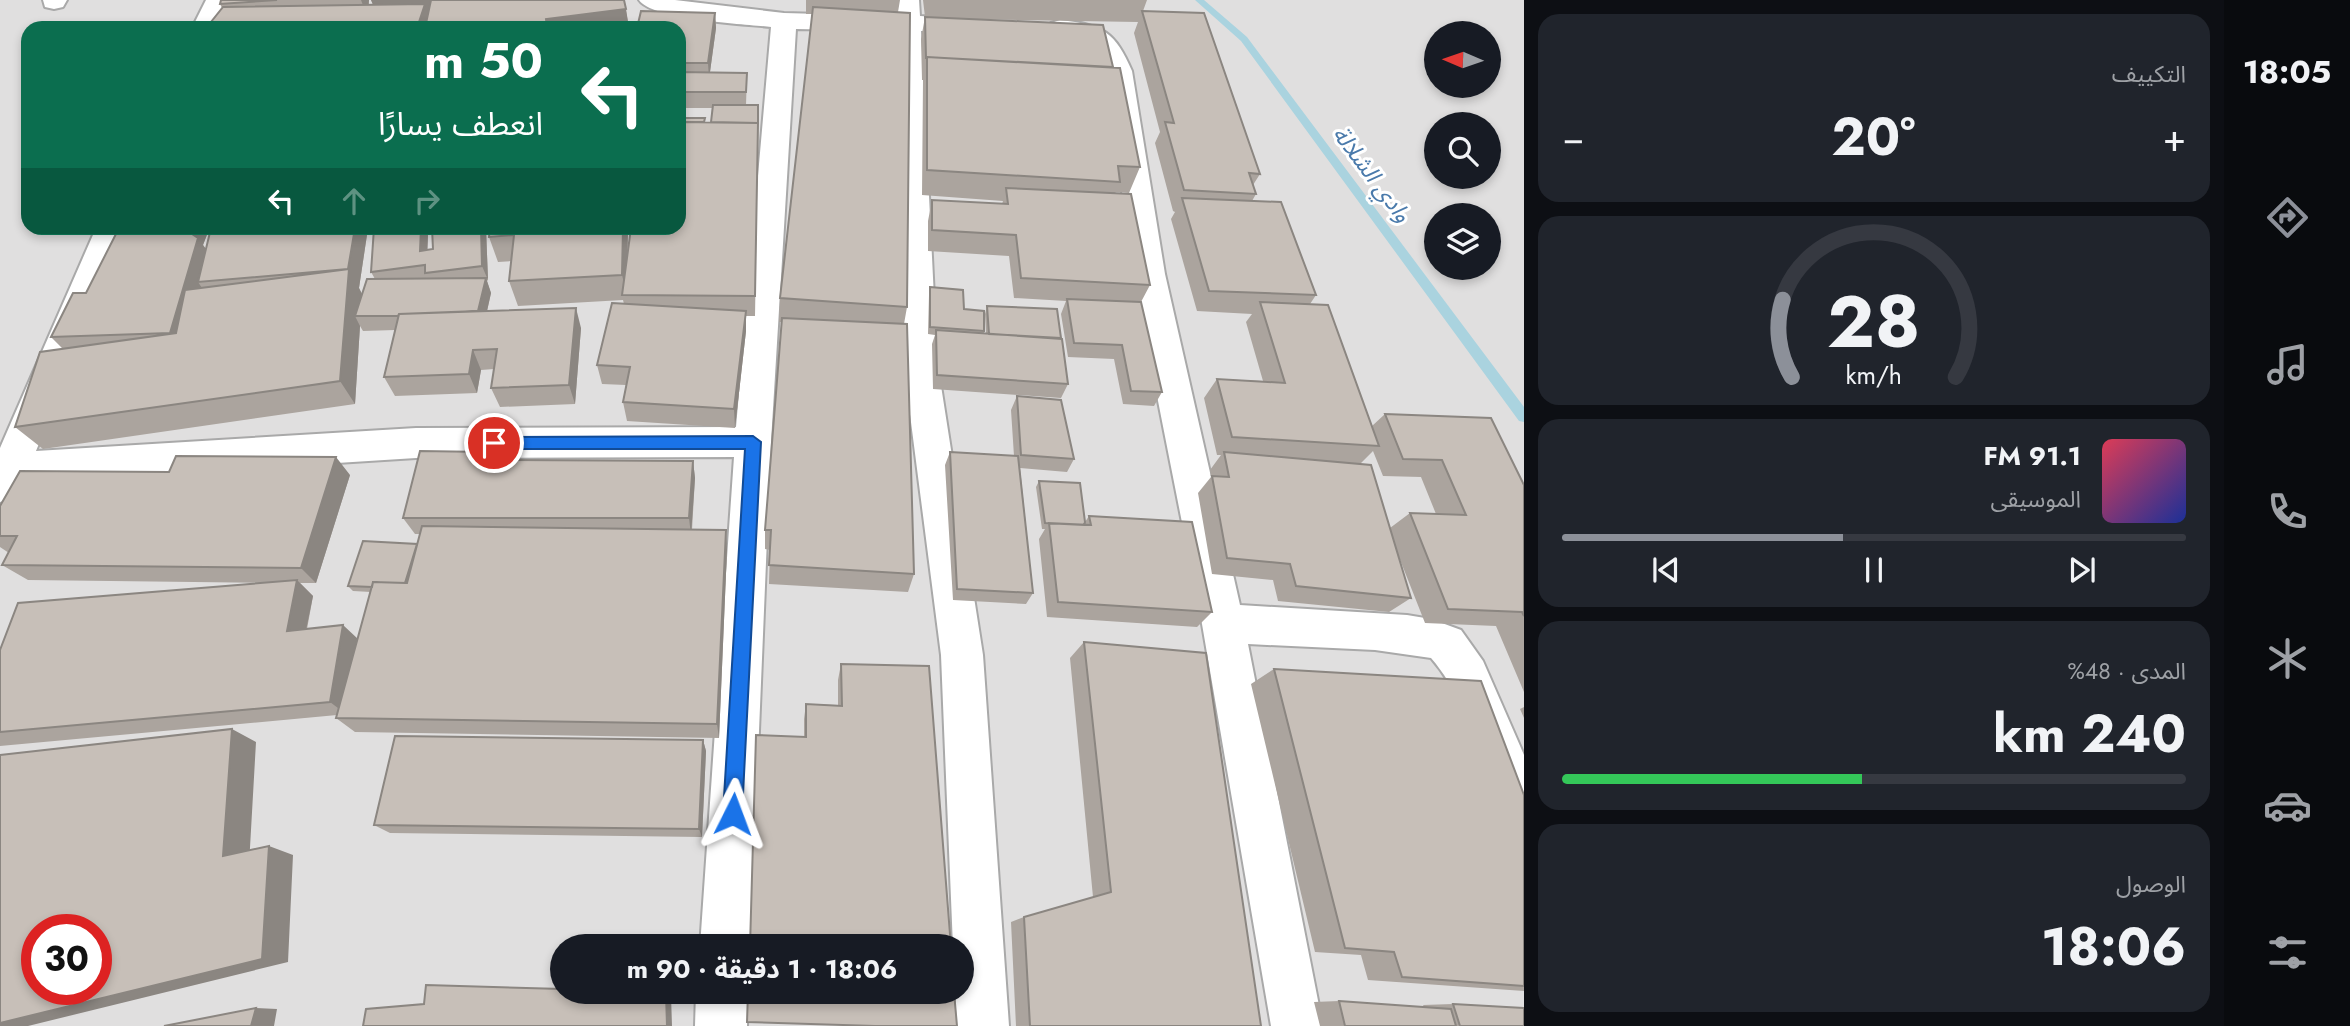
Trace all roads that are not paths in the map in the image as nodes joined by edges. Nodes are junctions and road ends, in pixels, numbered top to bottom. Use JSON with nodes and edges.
{"nodes":[{"id":1,"x":218,"y":0,"type":"edge"},
{"id":2,"x":651,"y":0,"type":"edge"},
{"id":3,"x":908,"y":11,"type":"edge"},
{"id":4,"x":208,"y":21,"type":"edge"},
{"id":5,"x":784,"y":21,"type":"junction"},
{"id":6,"x":108,"y":235,"type":"edge"},
{"id":7,"x":753,"y":442,"type":"junction"},
{"id":8,"x":6,"y":480,"type":"edge"},
{"id":9,"x":1223,"y":624,"type":"junction"},
{"id":10,"x":1524,"y":819,"type":"edge"},
{"id":11,"x":726,"y":934,"type":"edge"},
{"id":12,"x":722,"y":1004,"type":"edge"},
{"id":13,"x":721,"y":1026,"type":"edge"},
{"id":14,"x":983,"y":1026,"type":"edge"},
{"id":15,"x":1297,"y":1026,"type":"edge"}],
"edges":[{"from":1,"to":4,"type":"street"},
{"from":2,"to":5,"type":"street"},
{"from":3,"to":5,"type":"street"},
{"from":3,"to":9,"type":"street"},
{"from":3,"to":14,"type":"street"},
{"from":5,"to":7,"type":"street"},
{"from":6,"to":8,"type":"street"},
{"from":7,"to":8,"type":"street"},
{"from":7,"to":11,"type":"street"},
{"from":9,"to":10,"type":"street"},
{"from":9,"to":15,"type":"street"},
{"from":12,"to":13,"type":"street"}]}
